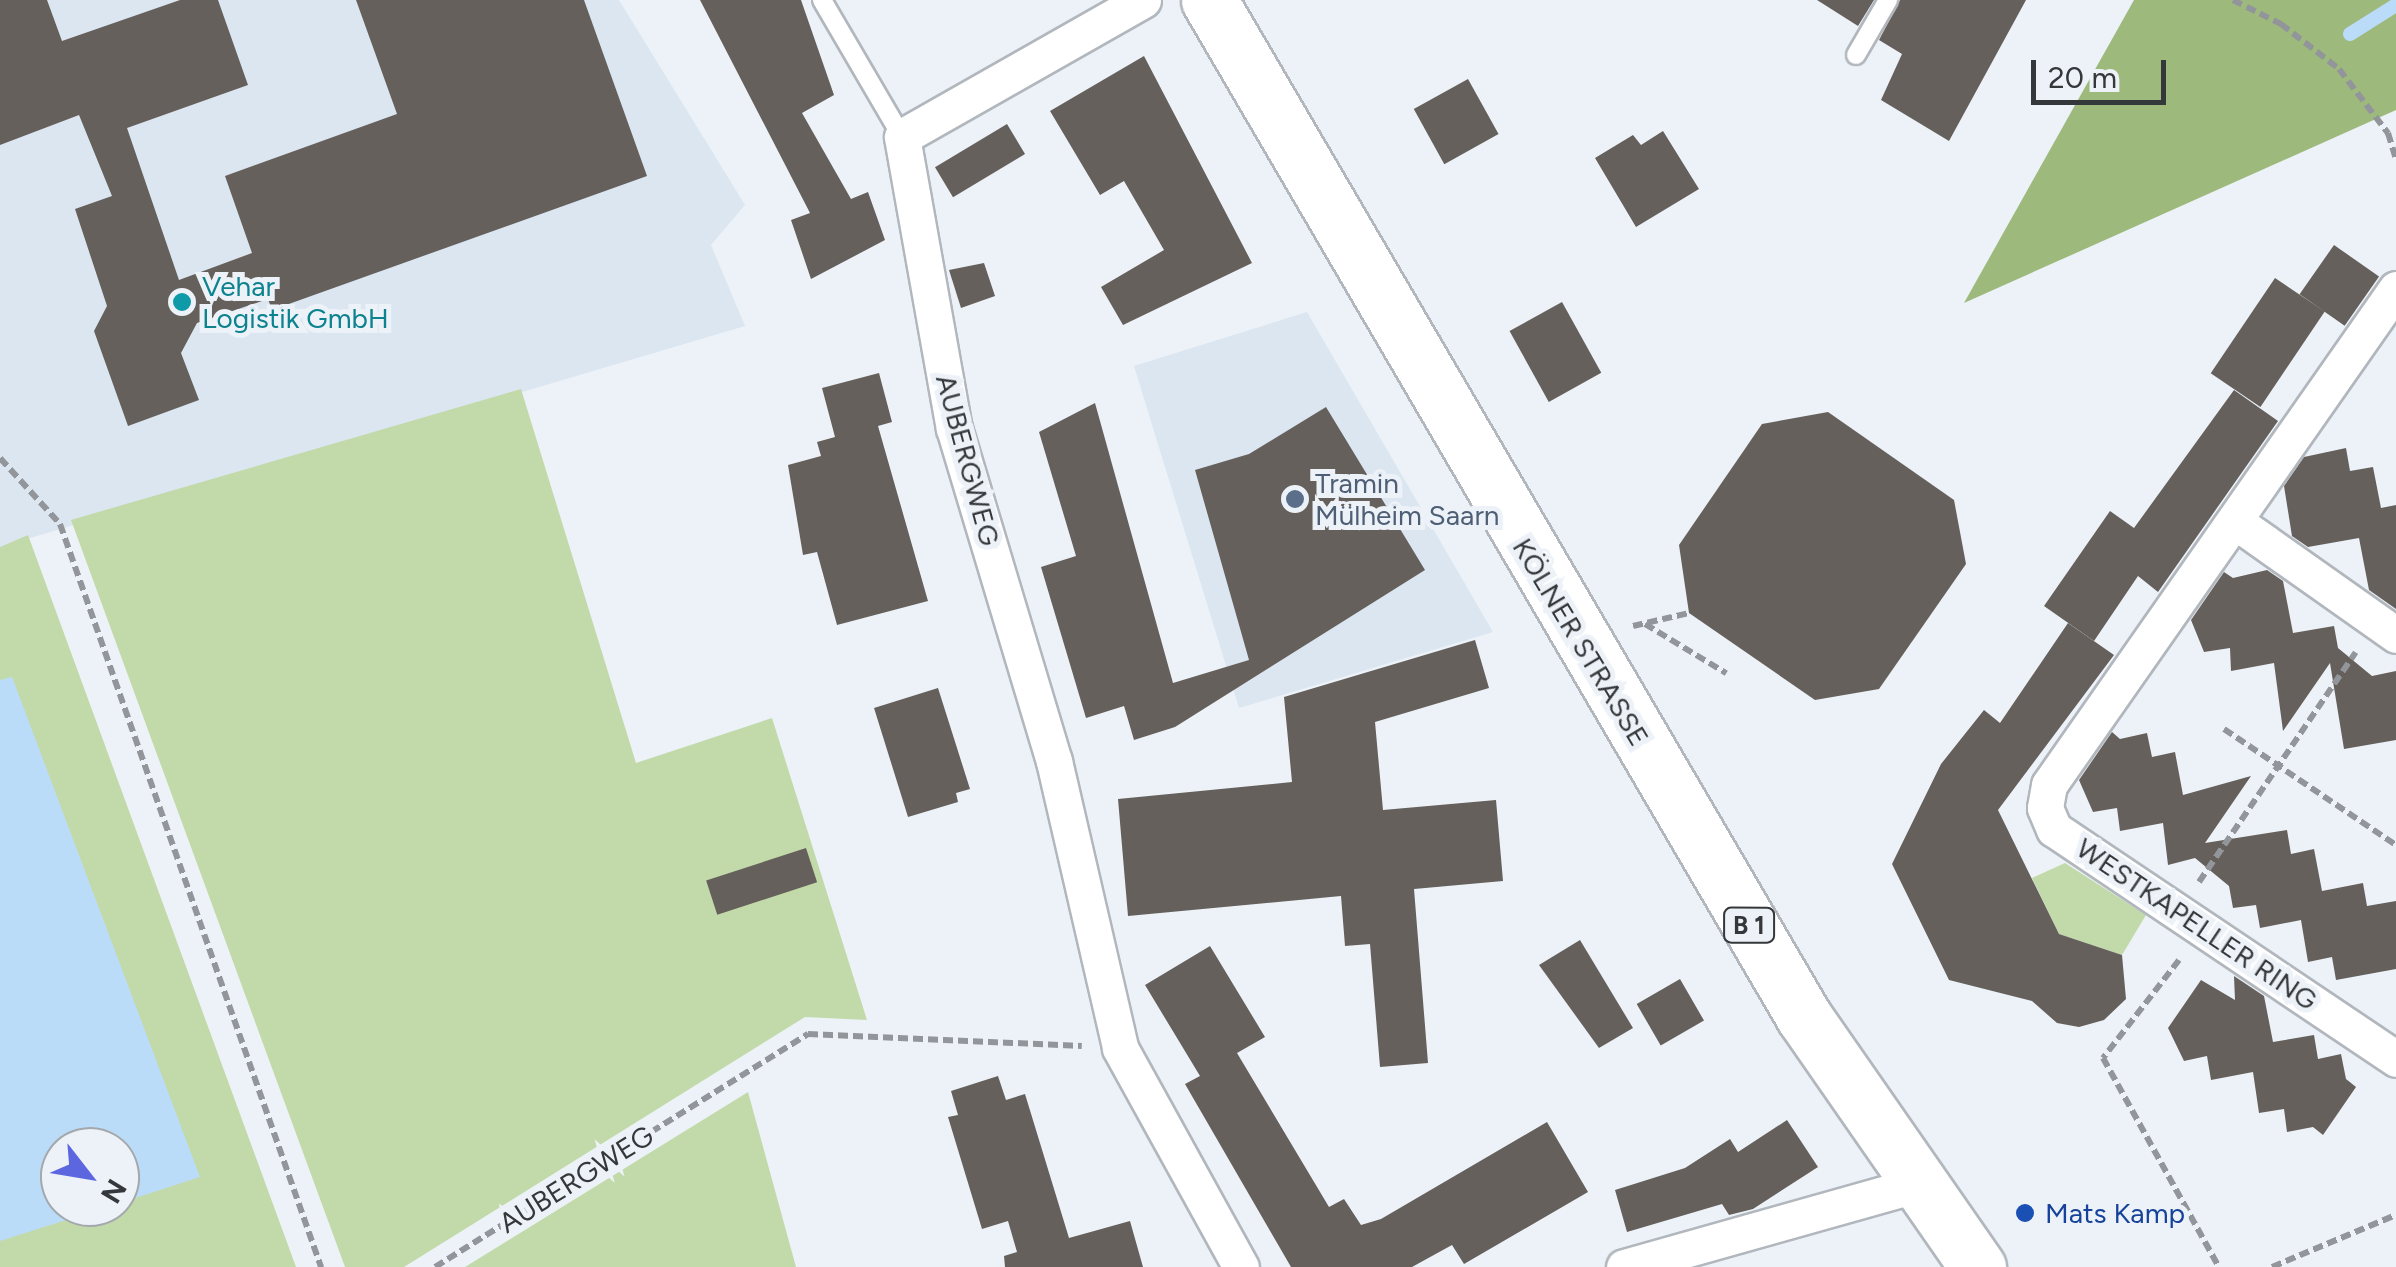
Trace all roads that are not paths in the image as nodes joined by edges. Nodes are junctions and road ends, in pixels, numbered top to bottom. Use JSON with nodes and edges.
{"nodes":[{"id":1,"x":822,"y":0,"type":"edge"},
{"id":2,"x":1143,"y":0,"type":"edge"},
{"id":3,"x":1209,"y":0,"type":"edge"},
{"id":4,"x":1888,"y":0,"type":"edge"},
{"id":5,"x":1856,"y":55,"type":"dead end"},
{"id":6,"x":902,"y":137,"type":"junction"},
{"id":7,"x":2396,"y":290,"type":"edge"},
{"id":8,"x":2236,"y":522,"type":"junction"},
{"id":9,"x":2386,"y":629,"type":"edge"},
{"id":10,"x":2396,"y":1059,"type":"edge"},
{"id":11,"x":1919,"y":1184,"type":"junction"},
{"id":12,"x":1241,"y":1267,"type":"edge"},
{"id":13,"x":1624,"y":1267,"type":"edge"},
{"id":14,"x":1978,"y":1267,"type":"edge"}],
"edges":[{"from":1,"to":6,"type":"lane"},
{"from":2,"to":6,"type":"street"},
{"from":3,"to":11,"type":"main road","name":"KÖLNER STRASSE","number":"B 1"},
{"from":4,"to":5,"type":"lane"},
{"from":6,"to":12,"type":"street","name":"AUBERGWEG"},
{"from":7,"to":8,"type":"street","name":"WESTKAPELLER RING"},
{"from":8,"to":9,"type":"street"},
{"from":8,"to":10,"type":"street","name":"WESTKAPELLER RING"},
{"from":11,"to":13,"type":"street"},
{"from":11,"to":14,"type":"main road","name":"KÖLNER STRASSE","number":"B 1"}]}
